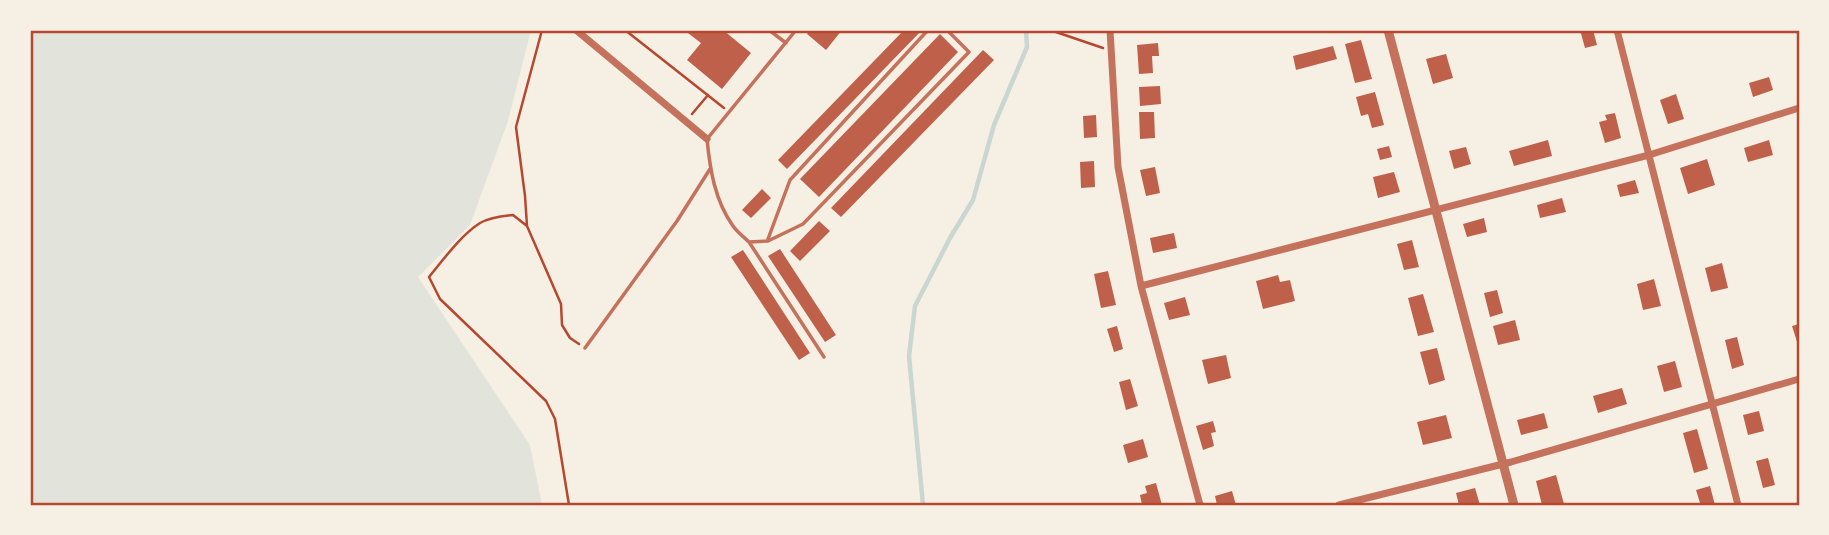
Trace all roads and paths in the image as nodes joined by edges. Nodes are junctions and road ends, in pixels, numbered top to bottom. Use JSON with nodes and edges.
{"nodes":[{"id":1,"x":542,"y":30,"type":"edge"},
{"id":2,"x":576,"y":30,"type":"edge"},
{"id":3,"x":625,"y":30,"type":"edge"},
{"id":4,"x":769,"y":30,"type":"edge"},
{"id":5,"x":796,"y":30,"type":"edge"},
{"id":6,"x":928,"y":30,"type":"edge"},
{"id":7,"x":947,"y":30,"type":"edge"},
{"id":8,"x":1050,"y":30,"type":"edge"},
{"id":9,"x":1110,"y":30,"type":"edge"},
{"id":10,"x":1388,"y":30,"type":"edge"},
{"id":11,"x":1617,"y":30,"type":"edge"},
{"id":12,"x":786,"y":43,"type":"junction"},
{"id":13,"x":1091,"y":44,"type":"dead end"},
{"id":14,"x":708,"y":94,"type":"junction"},
{"id":15,"x":1799,"y":108,"type":"edge"},
{"id":16,"x":730,"y":112,"type":"junction"},
{"id":17,"x":685,"y":121,"type":"junction"},
{"id":18,"x":707,"y":139,"type":"junction"},
{"id":19,"x":1649,"y":155,"type":"junction"},
{"id":20,"x":710,"y":169,"type":"junction"},
{"id":21,"x":1437,"y":211,"type":"junction"},
{"id":22,"x":527,"y":226,"type":"junction"},
{"id":23,"x":768,"y":241,"type":"junction"},
{"id":24,"x":749,"y":242,"type":"junction"},
{"id":25,"x":1140,"y":286,"type":"junction"},
{"id":26,"x":585,"y":348,"type":"joint"},
{"id":27,"x":824,"y":357,"type":"dead end"},
{"id":28,"x":1799,"y":379,"type":"edge"},
{"id":29,"x":1712,"y":404,"type":"junction"},
{"id":30,"x":1503,"y":464,"type":"junction"},
{"id":31,"x":569,"y":505,"type":"edge"},
{"id":32,"x":1200,"y":505,"type":"edge"},
{"id":33,"x":1339,"y":505,"type":"edge"},
{"id":34,"x":1514,"y":505,"type":"edge"},
{"id":35,"x":1738,"y":505,"type":"edge"}],
"edges":[{"from":1,"to":22,"type":"path"},
{"from":2,"to":17,"type":"street"},
{"from":3,"to":14,"type":"path"},
{"from":4,"to":12,"type":"lane"},
{"from":5,"to":12,"type":"lane"},
{"from":6,"to":23,"type":"lane"},
{"from":7,"to":23,"type":"lane"},
{"from":8,"to":13,"type":"path"},
{"from":9,"to":25,"type":"street"},
{"from":10,"to":21,"type":"street"},
{"from":11,"to":19,"type":"street"},
{"from":12,"to":16,"type":"lane"},
{"from":14,"to":16,"type":"path"},
{"from":14,"to":17,"type":"path"},
{"from":15,"to":19,"type":"street"},
{"from":16,"to":18,"type":"lane"},
{"from":17,"to":18,"type":"street"},
{"from":18,"to":20,"type":"lane"},
{"from":19,"to":21,"type":"street"},
{"from":19,"to":29,"type":"street"},
{"from":20,"to":24,"type":"lane"},
{"from":20,"to":26,"type":"lane"},
{"from":21,"to":25,"type":"street"},
{"from":21,"to":30,"type":"street"},
{"from":22,"to":26,"type":"path"},
{"from":22,"to":31,"type":"path"},
{"from":23,"to":24,"type":"lane"},
{"from":24,"to":27,"type":"lane"},
{"from":25,"to":32,"type":"street"},
{"from":28,"to":29,"type":"street"},
{"from":29,"to":30,"type":"street"},
{"from":29,"to":35,"type":"street"},
{"from":30,"to":33,"type":"street"},
{"from":30,"to":34,"type":"street"}]}
